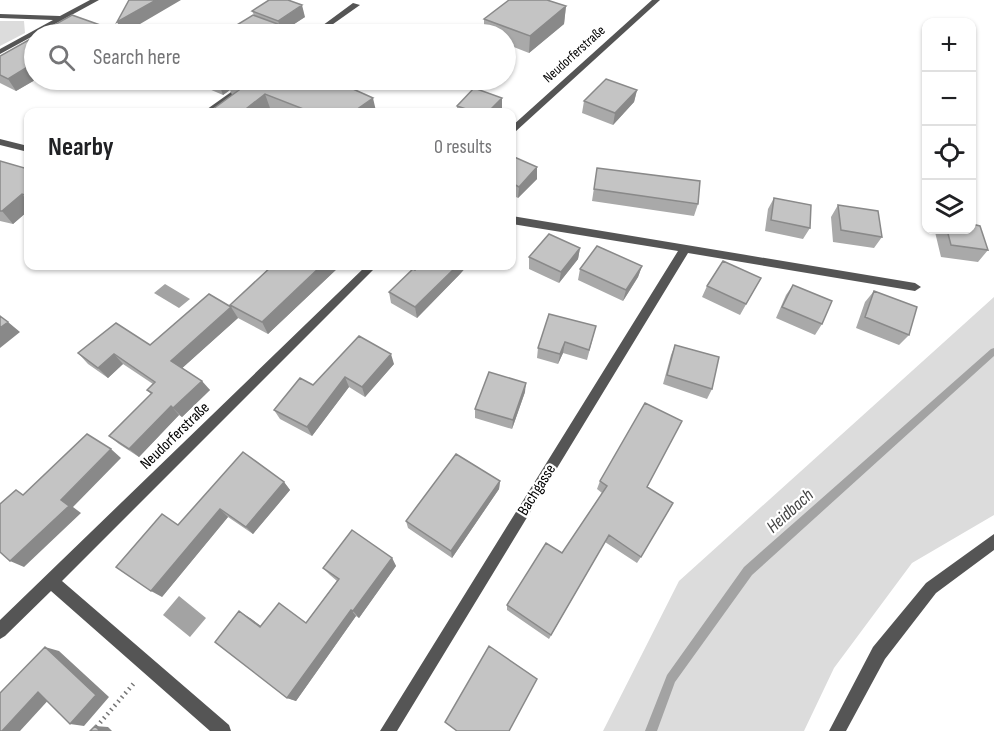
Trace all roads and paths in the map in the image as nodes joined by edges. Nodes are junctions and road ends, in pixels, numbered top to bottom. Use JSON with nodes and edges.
{"nodes":[{"id":1,"x":95,"y":0,"type":"edge"},
{"id":2,"x":656,"y":0,"type":"edge"},
{"id":3,"x":356,"y":5,"type":"dead end"},
{"id":4,"x":0,"y":16,"type":"edge"},
{"id":5,"x":61,"y":18,"type":"junction"},
{"id":6,"x":50,"y":24,"type":"edge"},
{"id":7,"x":329,"y":24,"type":"edge"},
{"id":8,"x":24,"y":39,"type":"edge"},
{"id":9,"x":0,"y":52,"type":"edge"},
{"id":10,"x":239,"y":90,"type":"edge"},
{"id":11,"x":213,"y":108,"type":"edge"},
{"id":12,"x":516,"y":126,"type":"edge"},
{"id":13,"x":0,"y":142,"type":"edge"},
{"id":14,"x":24,"y":148,"type":"edge"},
{"id":15,"x":516,"y":221,"type":"edge"},
{"id":16,"x":685,"y":249,"type":"junction"},
{"id":17,"x":368,"y":270,"type":"edge"},
{"id":18,"x":915,"y":287,"type":"dead end"},
{"id":19,"x":994,"y":541,"type":"edge"},
{"id":20,"x":51,"y":581,"type":"junction"},
{"id":21,"x":0,"y":631,"type":"edge"},
{"id":22,"x":149,"y":666,"type":"junction"},
{"id":23,"x":93,"y":731,"type":"edge"},
{"id":24,"x":223,"y":731,"type":"edge"},
{"id":25,"x":388,"y":731,"type":"edge"},
{"id":26,"x":837,"y":731,"type":"edge"}],
"edges":[{"from":1,"to":5,"type":"street"},
{"from":2,"to":12,"type":"street","name":"Neudorferstraße"},
{"from":3,"to":7,"type":"street"},
{"from":4,"to":5,"type":"street"},
{"from":5,"to":6,"type":"street"},
{"from":8,"to":9,"type":"street"},
{"from":10,"to":11,"type":"street"},
{"from":13,"to":14,"type":"street"},
{"from":15,"to":16,"type":"street"},
{"from":16,"to":18,"type":"street"},
{"from":16,"to":25,"type":"street","name":"Bachgasse"},
{"from":17,"to":20,"type":"street","name":"Neudorferstraße"},
{"from":19,"to":26,"type":"street"},
{"from":20,"to":21,"type":"street","name":"Neudorferstraße"},
{"from":20,"to":22,"type":"street"},
{"from":22,"to":23,"type":"path"},
{"from":22,"to":24,"type":"street"}]}
